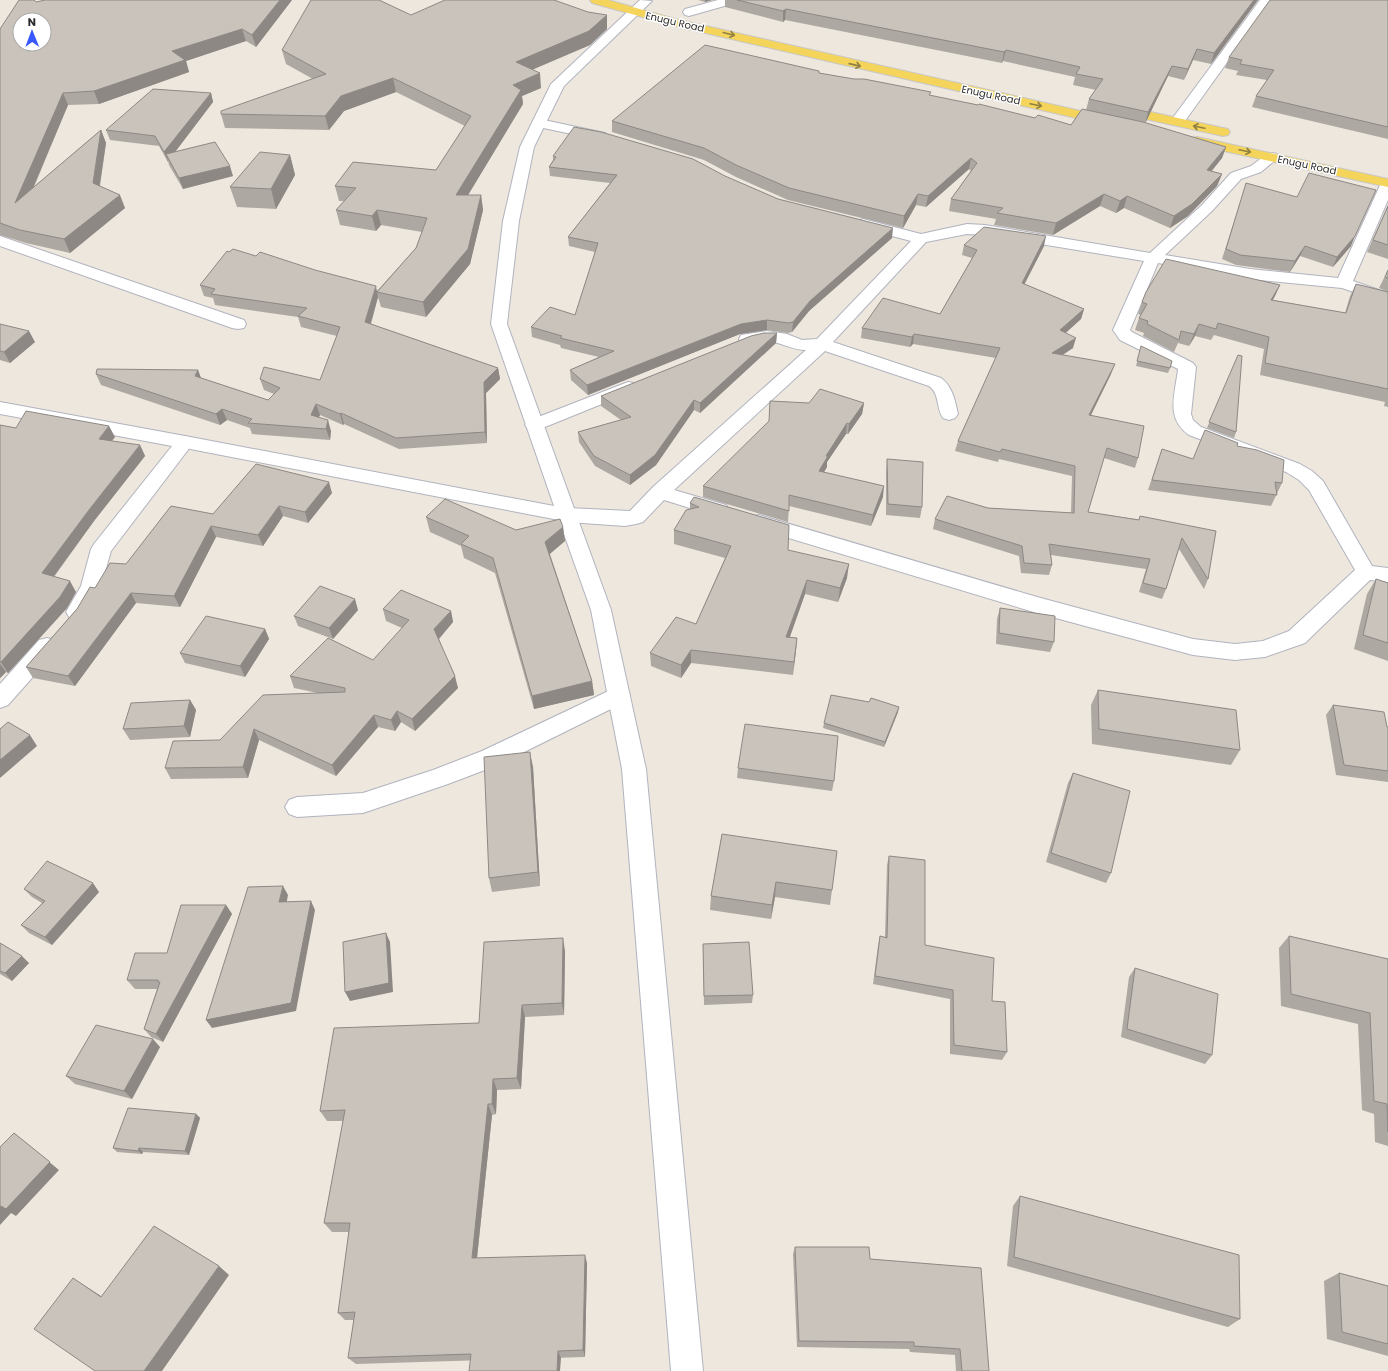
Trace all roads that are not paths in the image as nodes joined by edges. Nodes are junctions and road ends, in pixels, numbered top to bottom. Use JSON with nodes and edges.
{"nodes":[{"id":1,"x":596,"y":0,"type":"edge"},
{"id":2,"x":731,"y":0,"type":"edge"},
{"id":3,"x":1266,"y":0,"type":"edge"},
{"id":4,"x":645,"y":5,"type":"edge"},
{"id":5,"x":675,"y":8,"type":"dead end"},
{"id":6,"x":689,"y":12,"type":"junction"},
{"id":7,"x":712,"y":17,"type":"dead end"},
{"id":8,"x":840,"y":48,"type":"dead end"},
{"id":9,"x":878,"y":57,"type":"dead end"},
{"id":10,"x":1108,"y":107,"type":"edge"},
{"id":11,"x":1176,"y":122,"type":"junction"},
{"id":12,"x":539,"y":123,"type":"junction"},
{"id":13,"x":1123,"y":124,"type":"edge"},
{"id":14,"x":1234,"y":134,"type":"dead end"},
{"id":15,"x":611,"y":138,"type":"edge"},
{"id":16,"x":1184,"y":138,"type":"edge"},
{"id":17,"x":1272,"y":158,"type":"junction"},
{"id":18,"x":1388,"y":183,"type":"edge"},
{"id":19,"x":852,"y":222,"type":"edge"},
{"id":20,"x":921,"y":239,"type":"junction"},
{"id":21,"x":0,"y":241,"type":"edge"},
{"id":22,"x":1153,"y":258,"type":"junction"},
{"id":23,"x":1344,"y":283,"type":"junction"},
{"id":24,"x":1388,"y":299,"type":"edge"},
{"id":25,"x":238,"y":324,"type":"dead end"},
{"id":26,"x":822,"y":344,"type":"junction"},
{"id":27,"x":732,"y":345,"type":"edge"},
{"id":28,"x":644,"y":380,"type":"edge"},
{"id":29,"x":0,"y":408,"type":"edge"},
{"id":30,"x":949,"y":414,"type":"dead end"},
{"id":31,"x":534,"y":425,"type":"junction"},
{"id":32,"x":185,"y":442,"type":"junction"},
{"id":33,"x":660,"y":492,"type":"junction"},
{"id":34,"x":568,"y":515,"type":"junction"},
{"id":35,"x":1366,"y":572,"type":"junction"},
{"id":36,"x":1388,"y":575,"type":"edge"},
{"id":37,"x":619,"y":694,"type":"junction"},
{"id":38,"x":0,"y":699,"type":"edge"},
{"id":39,"x":297,"y":807,"type":"dead end"},
{"id":40,"x":687,"y":1371,"type":"edge"}],
"edges":[{"from":1,"to":4,"type":"main road","name":"Enugu Road"},
{"from":2,"to":6,"type":"street"},
{"from":3,"to":11,"type":"street"},
{"from":4,"to":12,"type":"street"},
{"from":4,"to":13,"type":"main road","name":"Enugu Road","one_way":true},
{"from":5,"to":6,"type":"main road"},
{"from":6,"to":7,"type":"main road"},
{"from":8,"to":9,"type":"main road"},
{"from":10,"to":11,"type":"main road"},
{"from":14,"to":11,"type":"main road","one_way":true},
{"from":12,"to":15,"type":"street"},
{"from":12,"to":31,"type":"street"},
{"from":16,"to":17,"type":"main road","name":"Enugu Road","one_way":true},
{"from":17,"to":18,"type":"main road","name":"Enugu Road"},
{"from":17,"to":22,"type":"street"},
{"from":18,"to":23,"type":"street"},
{"from":19,"to":20,"type":"street"},
{"from":20,"to":22,"type":"street"},
{"from":20,"to":26,"type":"street"},
{"from":21,"to":25,"type":"street"},
{"from":22,"to":23,"type":"street"},
{"from":22,"to":35,"type":"street"},
{"from":23,"to":24,"type":"street"},
{"from":26,"to":27,"type":"street"},
{"from":26,"to":30,"type":"street"},
{"from":26,"to":33,"type":"street"},
{"from":28,"to":31,"type":"street"},
{"from":29,"to":32,"type":"street"},
{"from":31,"to":34,"type":"street"},
{"from":32,"to":34,"type":"street"},
{"from":32,"to":38,"type":"street"},
{"from":33,"to":34,"type":"street"},
{"from":33,"to":35,"type":"street"},
{"from":34,"to":37,"type":"street"},
{"from":35,"to":36,"type":"street"},
{"from":37,"to":39,"type":"street"},
{"from":37,"to":40,"type":"street"}]}
